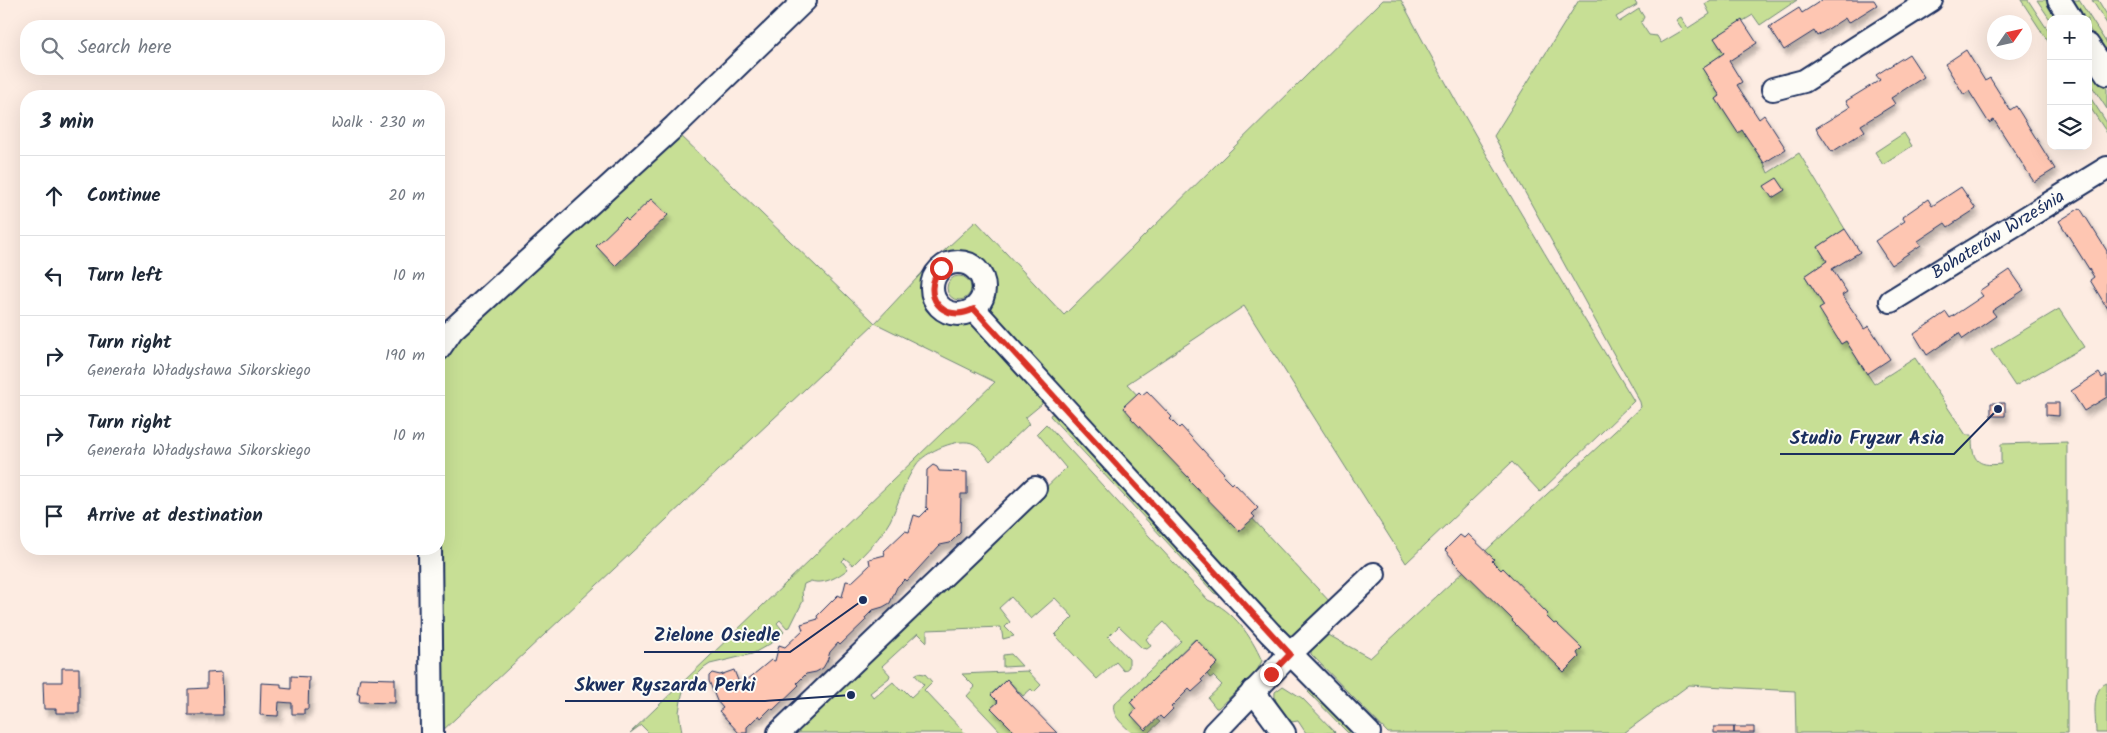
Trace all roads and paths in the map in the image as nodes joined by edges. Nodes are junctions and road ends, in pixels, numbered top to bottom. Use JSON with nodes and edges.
{"nodes":[{"id":1,"x":805,"y":0,"type":"edge"},
{"id":2,"x":1931,"y":0,"type":"edge"},
{"id":3,"x":2059,"y":0,"type":"edge"},
{"id":4,"x":2068,"y":15,"type":"edge"},
{"id":5,"x":2092,"y":51,"type":"edge"},
{"id":6,"x":2107,"y":74,"type":"edge"},
{"id":7,"x":1773,"y":89,"type":"dead end"},
{"id":8,"x":2107,"y":168,"type":"edge"},
{"id":9,"x":1891,"y":301,"type":"dead end"},
{"id":10,"x":974,"y":309,"type":"dead end"},
{"id":11,"x":445,"y":340,"type":"edge"},
{"id":12,"x":1035,"y":488,"type":"dead end"},
{"id":13,"x":430,"y":555,"type":"edge"},
{"id":14,"x":1374,"y":574,"type":"dead end"},
{"id":15,"x":1290,"y":654,"type":"junction"},
{"id":16,"x":1253,"y":691,"type":"junction"},
{"id":17,"x":432,"y":733,"type":"edge"},
{"id":18,"x":779,"y":733,"type":"edge"},
{"id":19,"x":1214,"y":733,"type":"edge"},
{"id":20,"x":1284,"y":733,"type":"edge"},
{"id":21,"x":1369,"y":733,"type":"edge"}],
"edges":[{"from":1,"to":11,"type":"street"},
{"from":2,"to":7,"type":"street"},
{"from":3,"to":4,"type":"street"},
{"from":5,"to":6,"type":"street"},
{"from":8,"to":9,"type":"street","name":"Bohaterów Września"},
{"from":10,"to":15,"type":"street"},
{"from":12,"to":18,"type":"street"},
{"from":13,"to":17,"type":"street"},
{"from":14,"to":15,"type":"street"},
{"from":15,"to":16,"type":"street"},
{"from":15,"to":21,"type":"street"},
{"from":16,"to":19,"type":"street"},
{"from":16,"to":20,"type":"street"}]}
